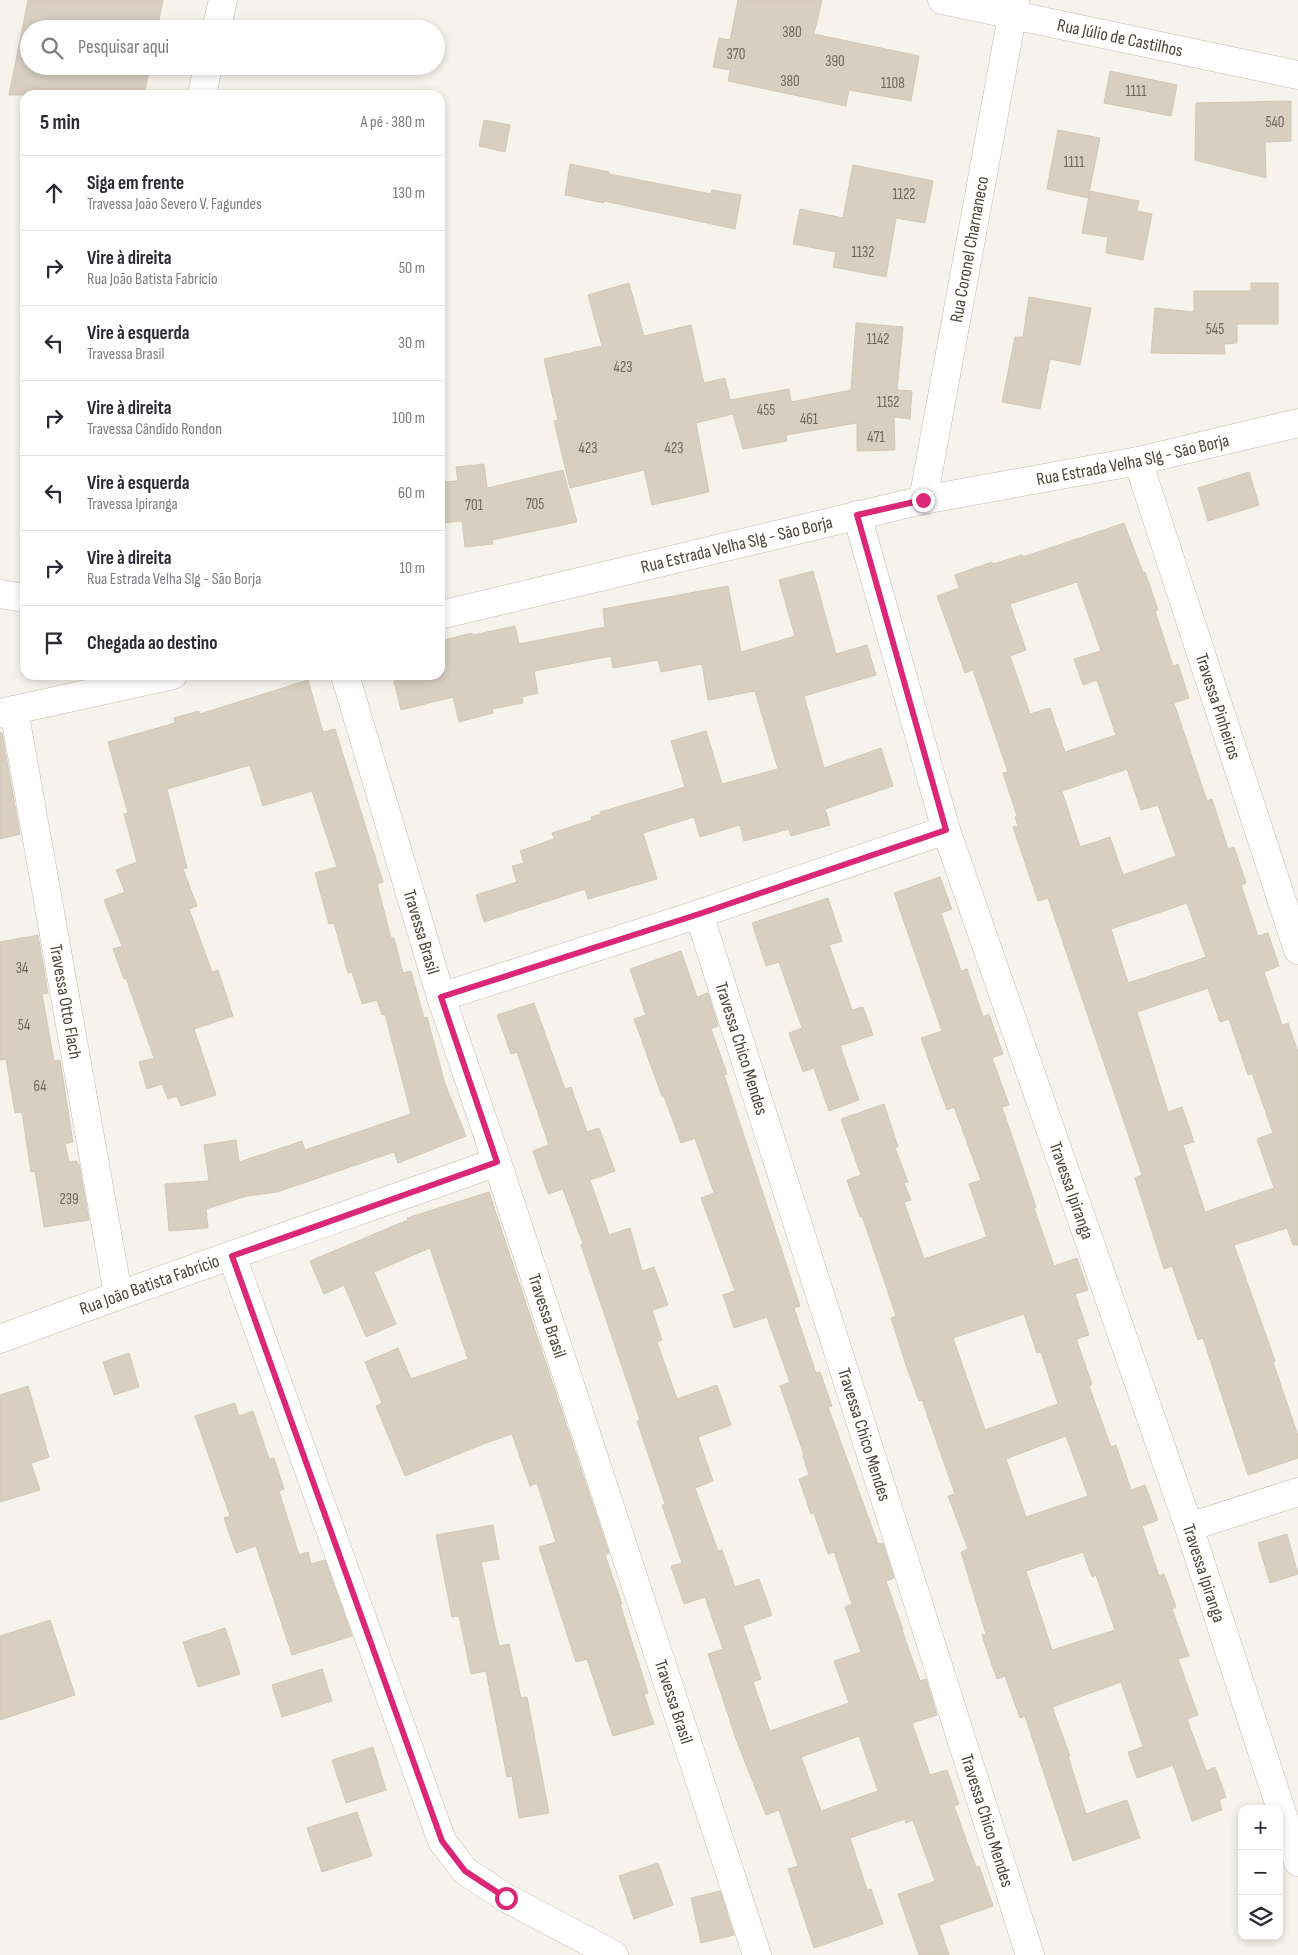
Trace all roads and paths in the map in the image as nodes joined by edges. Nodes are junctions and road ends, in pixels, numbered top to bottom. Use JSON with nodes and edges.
{"nodes":[{"id":1,"x":223,"y":0,"type":"edge"},
{"id":2,"x":942,"y":0,"type":"edge"},
{"id":3,"x":1014,"y":7,"type":"edge"},
{"id":4,"x":218,"y":20,"type":"edge"},
{"id":5,"x":206,"y":75,"type":"edge"},
{"id":6,"x":1298,"y":75,"type":"edge"},
{"id":7,"x":203,"y":90,"type":"edge"},
{"id":8,"x":1298,"y":423,"type":"edge"},
{"id":9,"x":1138,"y":461,"type":"junction"},
{"id":10,"x":923,"y":500,"type":"junction"},
{"id":11,"x":857,"y":515,"type":"junction"},
{"id":12,"x":0,"y":594,"type":"edge"},
{"id":13,"x":20,"y":597,"type":"edge"},
{"id":14,"x":445,"y":613,"type":"edge"},
{"id":15,"x":151,"y":680,"type":"edge"},
{"id":16,"x":346,"y":680,"type":"edge"},
{"id":17,"x":7,"y":712,"type":"edge"},
{"id":18,"x":946,"y":830,"type":"junction"},
{"id":19,"x":699,"y":914,"type":"junction"},
{"id":20,"x":1298,"y":950,"type":"edge"},
{"id":21,"x":441,"y":997,"type":"junction"},
{"id":22,"x":497,"y":1162,"type":"junction"},
{"id":23,"x":232,"y":1256,"type":"junction"},
{"id":24,"x":118,"y":1294,"type":"junction"},
{"id":25,"x":0,"y":1339,"type":"edge"},
{"id":26,"x":1298,"y":1492,"type":"edge"},
{"id":27,"x":1188,"y":1527,"type":"junction"},
{"id":28,"x":1298,"y":1862,"type":"edge"},
{"id":29,"x":614,"y":1955,"type":"edge"},
{"id":30,"x":757,"y":1955,"type":"edge"},
{"id":31,"x":1030,"y":1955,"type":"edge"}],
"edges":[{"from":1,"to":4,"type":"street"},
{"from":2,"to":3,"type":"street","name":"Rua Júlio de Castilhos"},
{"from":3,"to":6,"type":"street","name":"Rua Júlio de Castilhos"},
{"from":3,"to":10,"type":"street","name":"Rua Coronel Charnaneco"},
{"from":5,"to":7,"type":"street"},
{"from":8,"to":9,"type":"street","name":"Rua Estrada Velha Slg - São Borja"},
{"from":9,"to":10,"type":"street","name":"Rua Estrada Velha Slg - São Borja"},
{"from":9,"to":20,"type":"street","name":"Travessa Pinheiros"},
{"from":10,"to":11,"type":"street","name":"Rua Estrada Velha Slg - São Borja"},
{"from":11,"to":14,"type":"street","name":"Rua Estrada Velha Slg - São Borja"},
{"from":11,"to":18,"type":"street","name":"Travessa Ipiranga"},
{"from":12,"to":13,"type":"street"},
{"from":15,"to":17,"type":"street"},
{"from":16,"to":21,"type":"street","name":"Travessa Brasil"},
{"from":17,"to":24,"type":"street","name":"Travessa Otto Flach"},
{"from":18,"to":19,"type":"street"},
{"from":18,"to":27,"type":"street","name":"Travessa Ipiranga"},
{"from":19,"to":21,"type":"street"},
{"from":19,"to":31,"type":"street","name":"Travessa Chico Mendes"},
{"from":21,"to":22,"type":"street","name":"Travessa Brasil"},
{"from":22,"to":23,"type":"street","name":"Rua João Batista Fabrício"},
{"from":22,"to":30,"type":"street","name":"Travessa Brasil"},
{"from":23,"to":24,"type":"street","name":"Rua João Batista Fabrício"},
{"from":23,"to":29,"type":"street"},
{"from":24,"to":25,"type":"street","name":"Rua João Batista Fabrício"},
{"from":26,"to":27,"type":"street"},
{"from":27,"to":28,"type":"street","name":"Travessa Ipiranga"}]}
